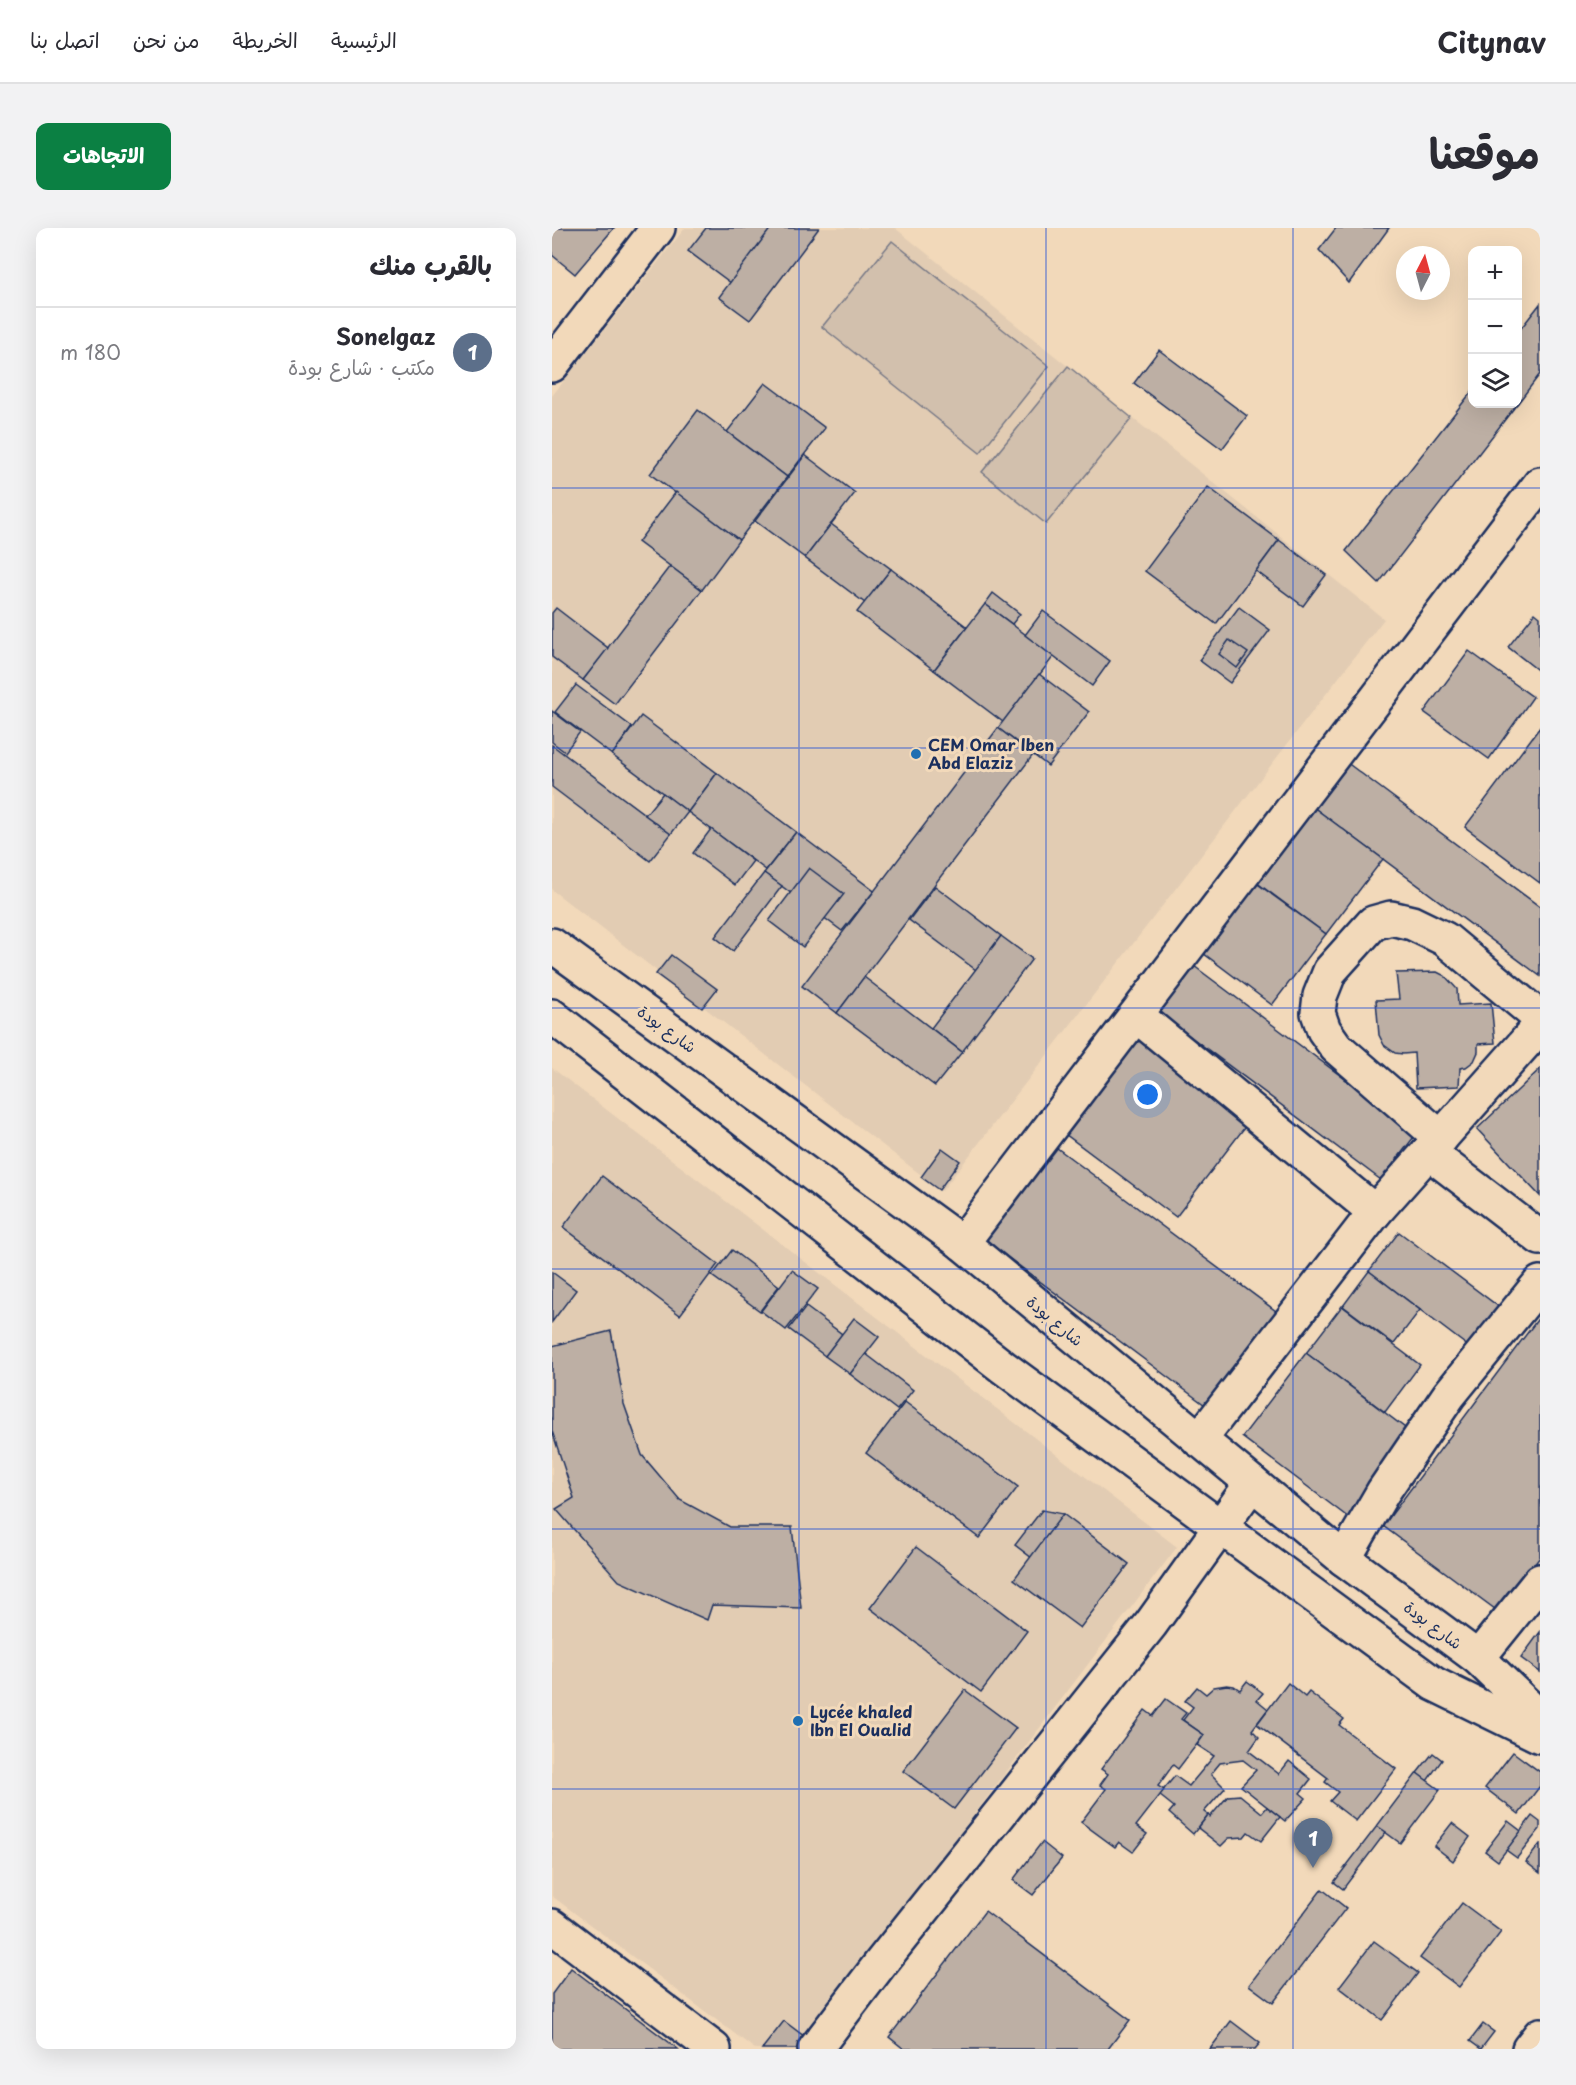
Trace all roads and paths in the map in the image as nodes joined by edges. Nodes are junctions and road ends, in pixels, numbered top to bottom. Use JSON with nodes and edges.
{"nodes":[{"id":1,"x":658,"y":228,"type":"edge"},
{"id":2,"x":552,"y":365,"type":"edge"},
{"id":3,"x":1540,"y":484,"type":"edge"},
{"id":4,"x":552,"y":945,"type":"edge"},
{"id":5,"x":1136,"y":1015,"type":"junction"},
{"id":6,"x":552,"y":1016,"type":"edge"},
{"id":7,"x":1538,"y":1029,"type":"edge"},
{"id":8,"x":1435,"y":1145,"type":"junction"},
{"id":9,"x":1375,"y":1212,"type":"junction"},
{"id":10,"x":1540,"y":1238,"type":"edge"},
{"id":11,"x":962,"y":1244,"type":"junction"},
{"id":12,"x":1540,"y":1283,"type":"edge"},
{"id":13,"x":1198,"y":1440,"type":"junction"},
{"id":14,"x":1252,"y":1483,"type":"junction"},
{"id":15,"x":1220,"y":1528,"type":"junction"},
{"id":16,"x":1344,"y":1559,"type":"junction"},
{"id":17,"x":1540,"y":1581,"type":"edge"},
{"id":18,"x":1478,"y":1658,"type":"junction"},
{"id":19,"x":1540,"y":1718,"type":"edge"},
{"id":20,"x":1540,"y":1736,"type":"edge"},
{"id":21,"x":552,"y":1927,"type":"edge"},
{"id":22,"x":1540,"y":2035,"type":"edge"},
{"id":23,"x":714,"y":2049,"type":"edge"},
{"id":24,"x":814,"y":2049,"type":"edge"},
{"id":25,"x":1529,"y":2049,"type":"edge"}],
"edges":[{"from":1,"to":2,"type":"street"},
{"from":3,"to":5,"type":"street"},
{"from":4,"to":11,"type":"street","name":"شارع بودة"},
{"from":5,"to":9,"type":"street"},
{"from":5,"to":11,"type":"street"},
{"from":6,"to":15,"type":"street"},
{"from":7,"to":8,"type":"street"},
{"from":7,"to":8,"type":"street"},
{"from":8,"to":9,"type":"street"},
{"from":8,"to":10,"type":"street"},
{"from":9,"to":13,"type":"street"},
{"from":11,"to":13,"type":"street","name":"شارع بودة"},
{"from":12,"to":16,"type":"street"},
{"from":13,"to":14,"type":"street","name":"شارع بودة"},
{"from":14,"to":15,"type":"street"},
{"from":14,"to":16,"type":"street","name":"شارع بودة"},
{"from":15,"to":20,"type":"street"},
{"from":15,"to":24,"type":"street"},
{"from":16,"to":18,"type":"street","name":"شارع بودة"},
{"from":17,"to":18,"type":"street"},
{"from":18,"to":19,"type":"street","name":"شارع بودة"},
{"from":21,"to":23,"type":"street"},
{"from":22,"to":25,"type":"street"}]}
